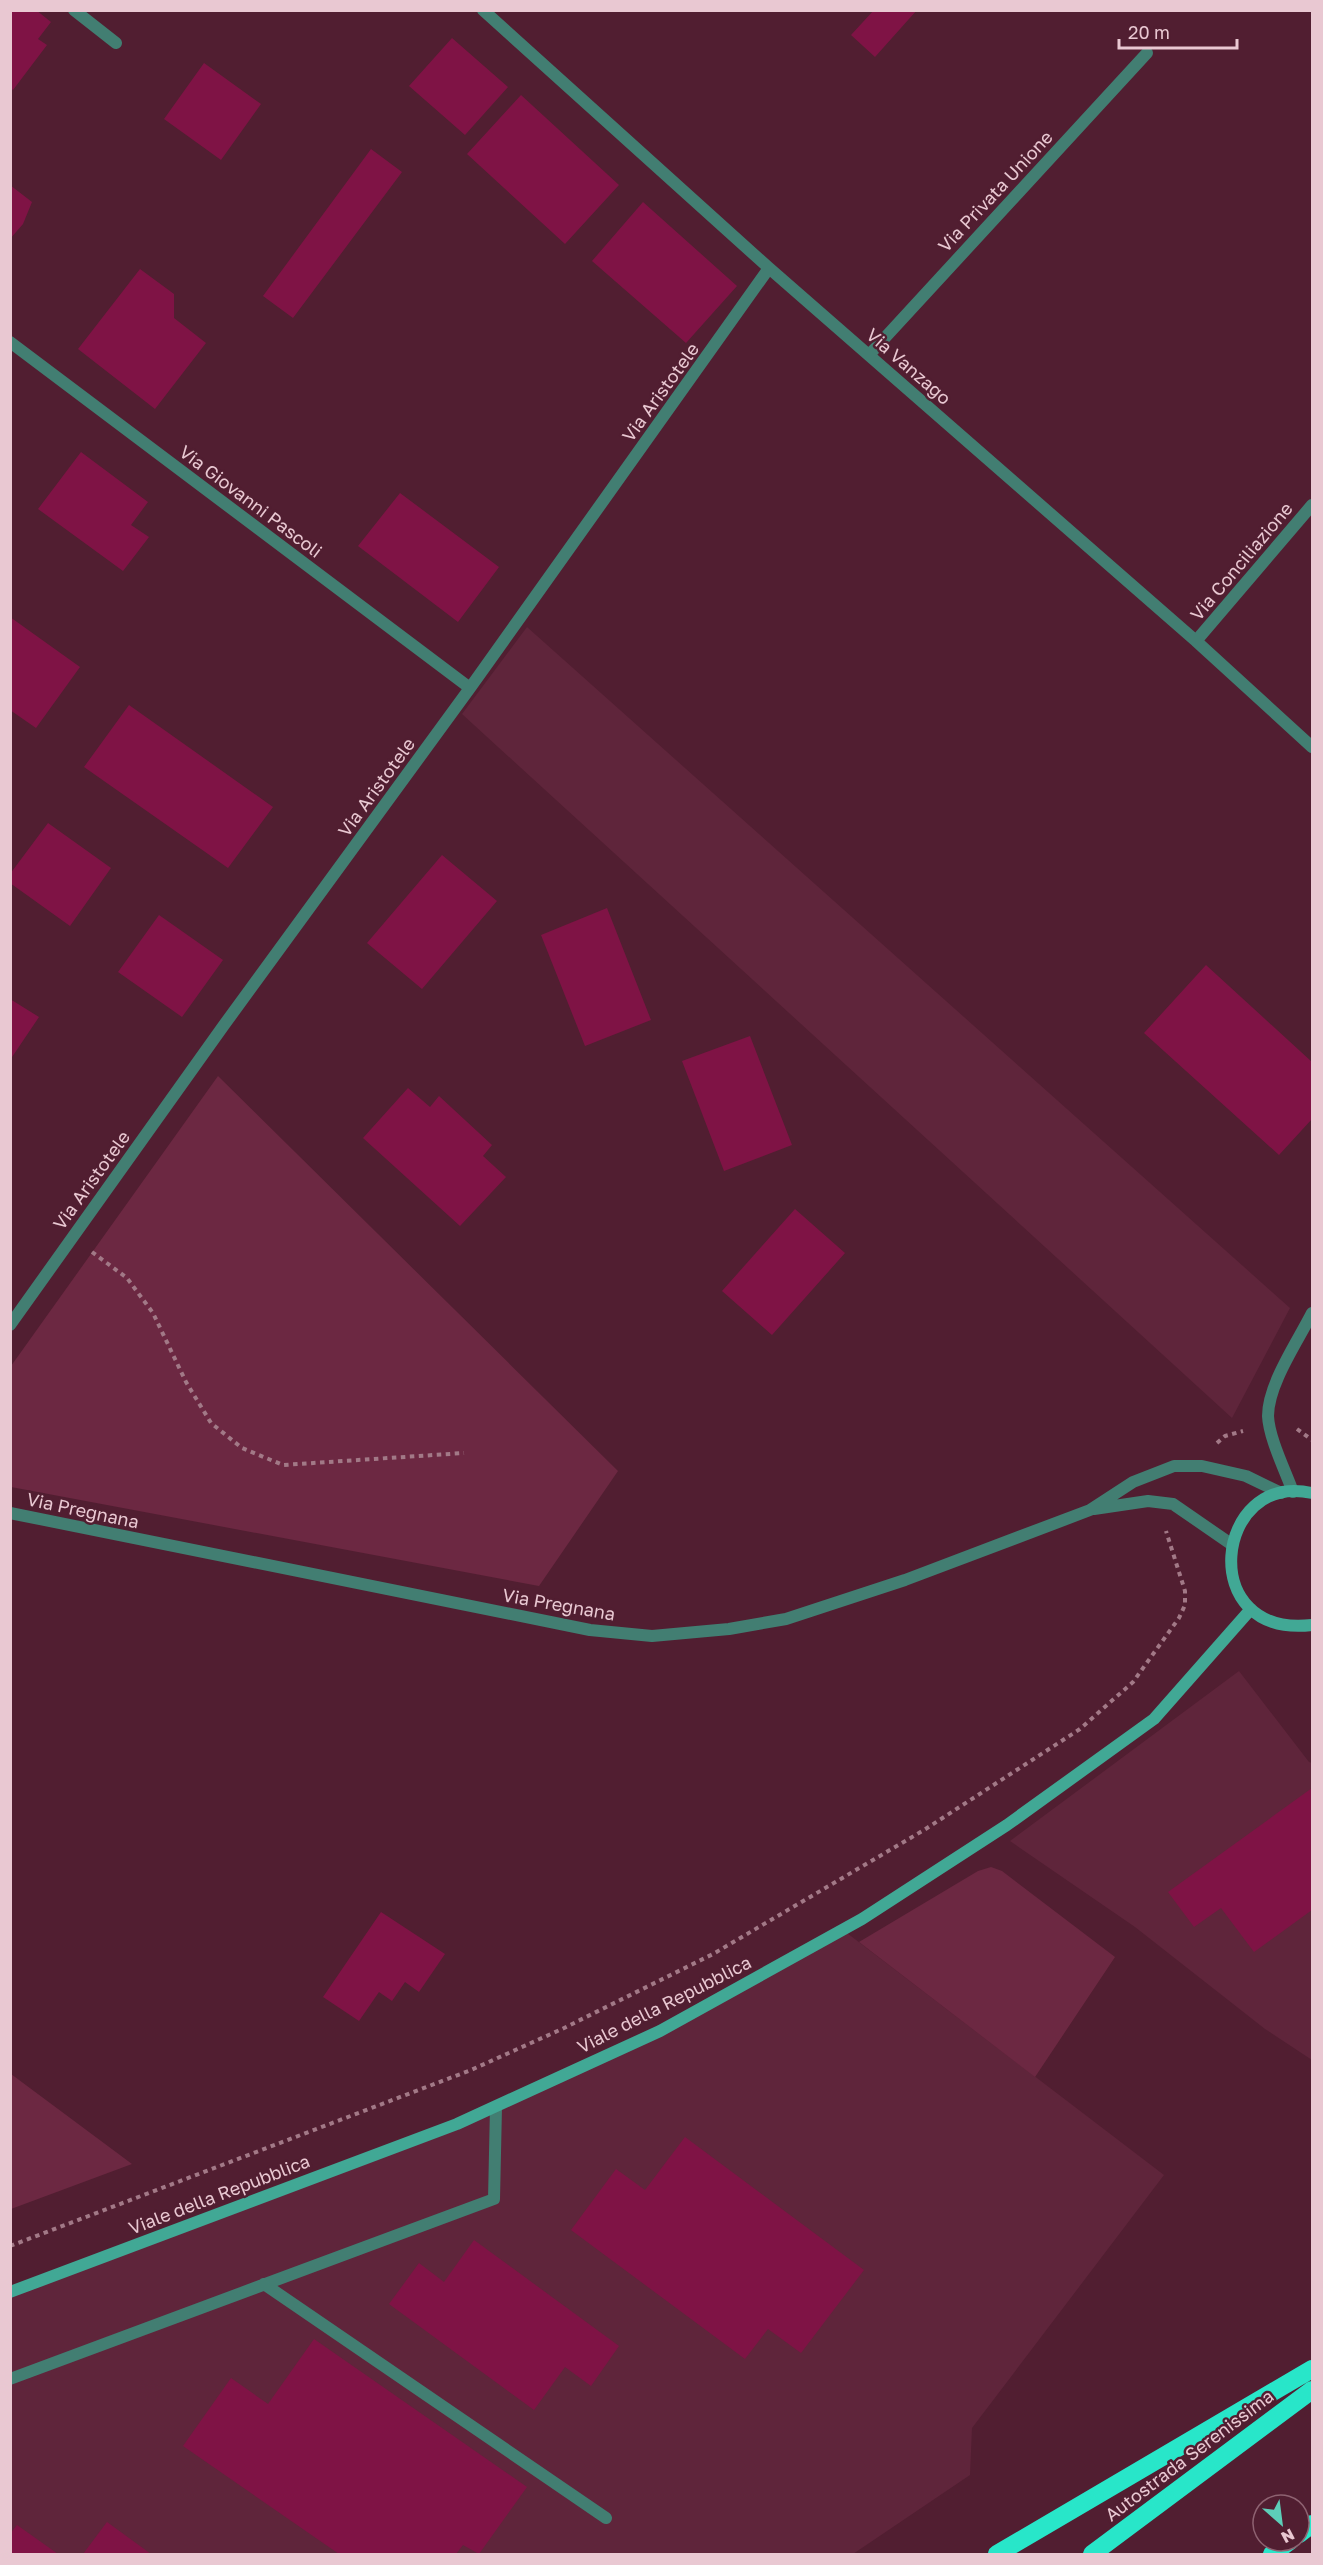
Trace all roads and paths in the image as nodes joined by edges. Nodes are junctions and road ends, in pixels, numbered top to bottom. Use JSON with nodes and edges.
{"nodes":[{"id":1,"x":74,"y":10,"type":"edge"},
{"id":2,"x":483,"y":10,"type":"edge"},
{"id":3,"x":116,"y":43,"type":"dead end"},
{"id":4,"x":1147,"y":53,"type":"dead end"},
{"id":5,"x":770,"y":268,"type":"junction"},
{"id":6,"x":10,"y":342,"type":"edge"},
{"id":7,"x":870,"y":355,"type":"junction"},
{"id":8,"x":1312,"y":505,"type":"edge"},
{"id":9,"x":1197,"y":641,"type":"junction"},
{"id":10,"x":470,"y":688,"type":"junction"},
{"id":11,"x":1312,"y":747,"type":"edge"},
{"id":12,"x":74,"y":1236,"type":"junction"},
{"id":13,"x":1312,"y":1313,"type":"edge"},
{"id":14,"x":10,"y":1324,"type":"edge"},
{"id":15,"x":1271,"y":1428,"type":"junction"},
{"id":16,"x":1312,"y":1440,"type":"edge"},
{"id":17,"x":464,"y":1453,"type":"dead end"},
{"id":18,"x":1202,"y":1466,"type":"junction"},
{"id":19,"x":1287,"y":1492,"type":"junction"},
{"id":20,"x":1312,"y":1493,"type":"edge"},
{"id":21,"x":1173,"y":1504,"type":"junction"},
{"id":22,"x":1090,"y":1510,"type":"junction"},
{"id":23,"x":10,"y":1513,"type":"edge"},
{"id":24,"x":1231,"y":1544,"type":"junction"},
{"id":25,"x":1251,"y":1609,"type":"junction"},
{"id":26,"x":1312,"y":1625,"type":"edge"},
{"id":27,"x":496,"y":2107,"type":"junction"},
{"id":28,"x":10,"y":2246,"type":"edge"},
{"id":29,"x":264,"y":2284,"type":"junction"},
{"id":30,"x":10,"y":2292,"type":"edge"},
{"id":31,"x":1312,"y":2369,"type":"edge"},
{"id":32,"x":10,"y":2379,"type":"edge"},
{"id":33,"x":1312,"y":2390,"type":"edge"},
{"id":34,"x":606,"y":2518,"type":"dead end"},
{"id":35,"x":997,"y":2554,"type":"edge"},
{"id":36,"x":1092,"y":2554,"type":"edge"}],
"edges":[{"from":1,"to":3,"type":"street"},
{"from":2,"to":5,"type":"street","name":"Via Vanzago"},
{"from":4,"to":7,"type":"street","name":"Via Privata Unione"},
{"from":5,"to":7,"type":"street","name":"Via Vanzago"},
{"from":5,"to":10,"type":"street","name":"Via Aristotele"},
{"from":6,"to":10,"type":"street","name":"Via Giovanni Pascoli"},
{"from":7,"to":9,"type":"street","name":"Via Vanzago"},
{"from":8,"to":9,"type":"street","name":"Via Conciliazione"},
{"from":9,"to":11,"type":"street","name":"Via Vanzago"},
{"from":10,"to":12,"type":"street","name":"Via Aristotele"},
{"from":12,"to":14,"type":"street","name":"Via Aristotele"},
{"from":12,"to":17,"type":"path"},
{"from":13,"to":15,"type":"street"},
{"from":15,"to":16,"type":"path"},
{"from":15,"to":18,"type":"path"},
{"from":15,"to":19,"type":"street"},
{"from":18,"to":19,"type":"street","name":"Via Pregnana"},
{"from":18,"to":22,"type":"street","name":"Via Pregnana"},
{"from":19,"to":20,"type":"street"},
{"from":19,"to":24,"type":"street"},
{"from":21,"to":22,"type":"street","name":"Via Pregnana"},
{"from":21,"to":24,"type":"street"},
{"from":21,"to":28,"type":"path"},
{"from":22,"to":23,"type":"street","name":"Via Pregnana"},
{"from":24,"to":25,"type":"street"},
{"from":25,"to":26,"type":"street"},
{"from":25,"to":27,"type":"street","name":"Viale della Repubblica"},
{"from":27,"to":29,"type":"street"},
{"from":27,"to":30,"type":"street","name":"Viale della Repubblica"},
{"from":29,"to":32,"type":"street"},
{"from":29,"to":34,"type":"street"},
{"from":31,"to":35,"type":"highway"},
{"from":33,"to":36,"type":"highway","name":"Autostrada Serenissima"}]}
